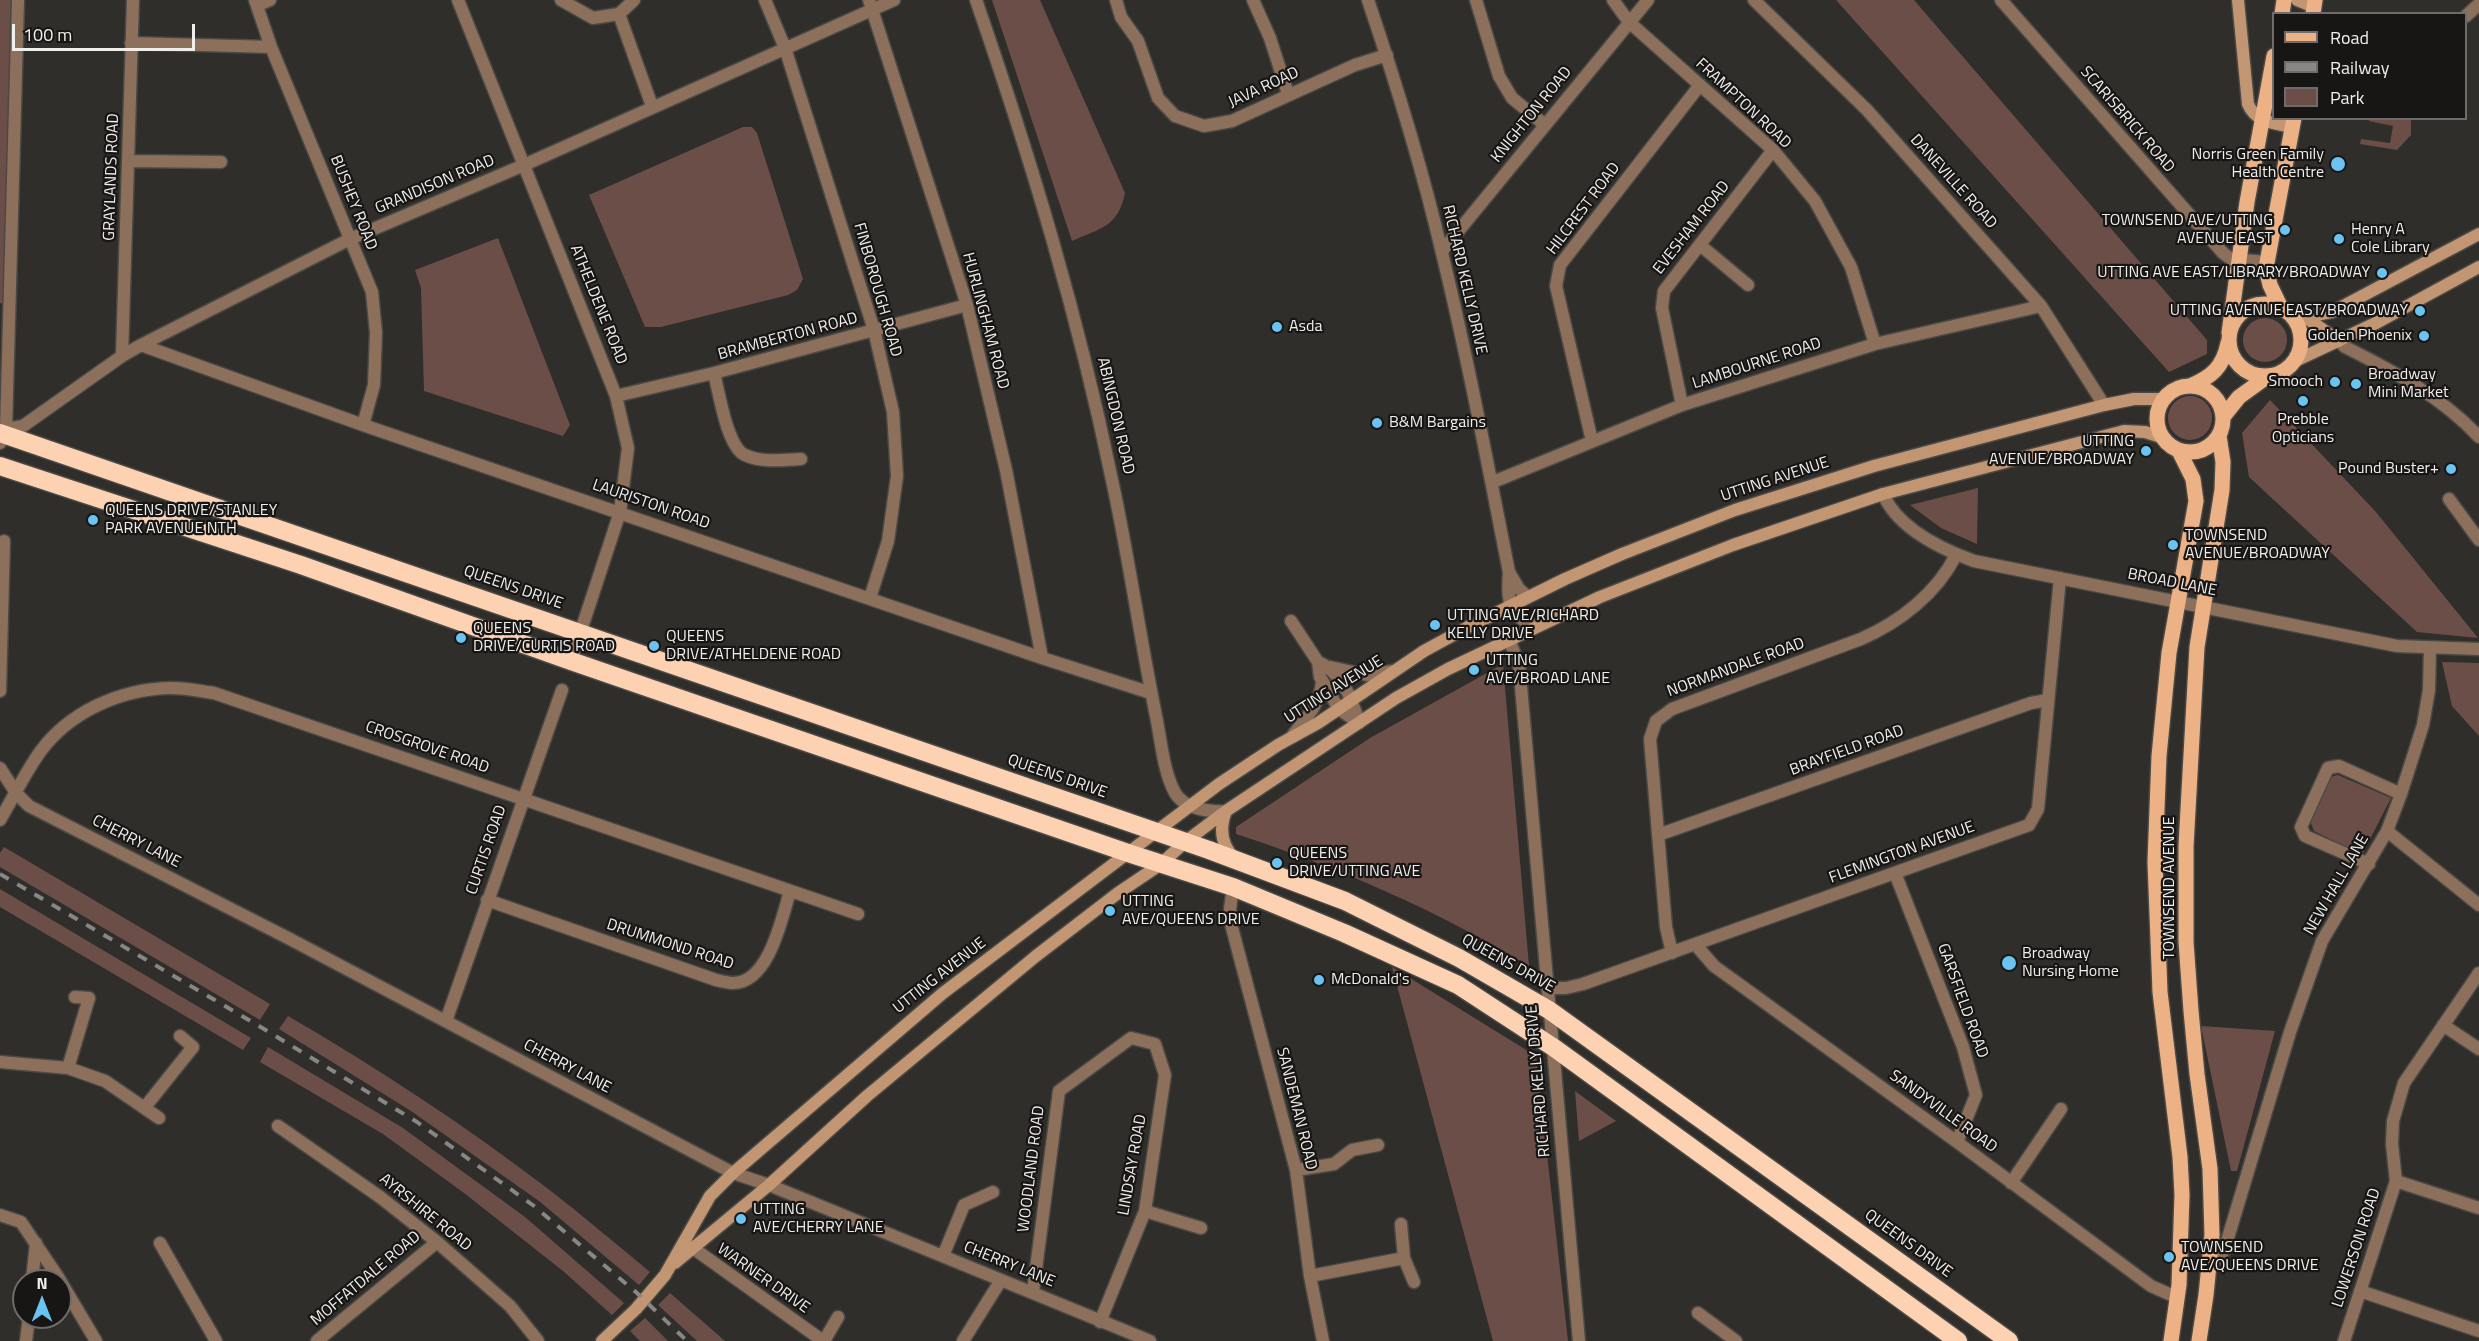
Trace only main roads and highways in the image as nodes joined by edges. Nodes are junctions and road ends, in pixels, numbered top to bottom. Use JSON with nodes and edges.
{"nodes":[{"id":1,"x":2272,"y":68,"type":"edge"},
{"id":2,"x":2293,"y":123,"type":"edge"},
{"id":3,"x":2284,"y":309,"type":"junction"},
{"id":4,"x":2229,"y":338,"type":"junction"},
{"id":5,"x":2268,"y":376,"type":"junction"},
{"id":6,"x":2190,"y":386,"type":"junction"},
{"id":7,"x":2223,"y":417,"type":"junction"},
{"id":8,"x":3,"y":435,"type":"edge"},
{"id":9,"x":2219,"y":436,"type":"junction"},
{"id":10,"x":2179,"y":451,"type":"junction"},
{"id":11,"x":0,"y":466,"type":"edge"},
{"id":12,"x":1958,"y":1341,"type":"edge"},
{"id":13,"x":2009,"y":1341,"type":"edge"},
{"id":14,"x":2171,"y":1341,"type":"edge"},
{"id":15,"x":2199,"y":1341,"type":"edge"}],
"edges":[{"from":1,"to":4,"type":"main road"},
{"from":2,"to":3,"type":"main road"},
{"from":3,"to":4,"type":"main road"},
{"from":3,"to":5,"type":"main road"},
{"from":4,"to":5,"type":"main road"},
{"from":4,"to":6,"type":"main road"},
{"from":5,"to":7,"type":"main road"},
{"from":6,"to":7,"type":"main road"},
{"from":6,"to":10,"type":"main road"},
{"from":7,"to":9,"type":"main road"},
{"from":8,"to":13,"type":"highway","name":"QUEENS DRIVE"},
{"from":9,"to":10,"type":"main road"},
{"from":9,"to":15,"type":"main road","name":"TOWNSEND AVENUE"},
{"from":10,"to":14,"type":"main road","name":"TOWNSEND AVENUE"},
{"from":11,"to":12,"type":"highway"}]}
